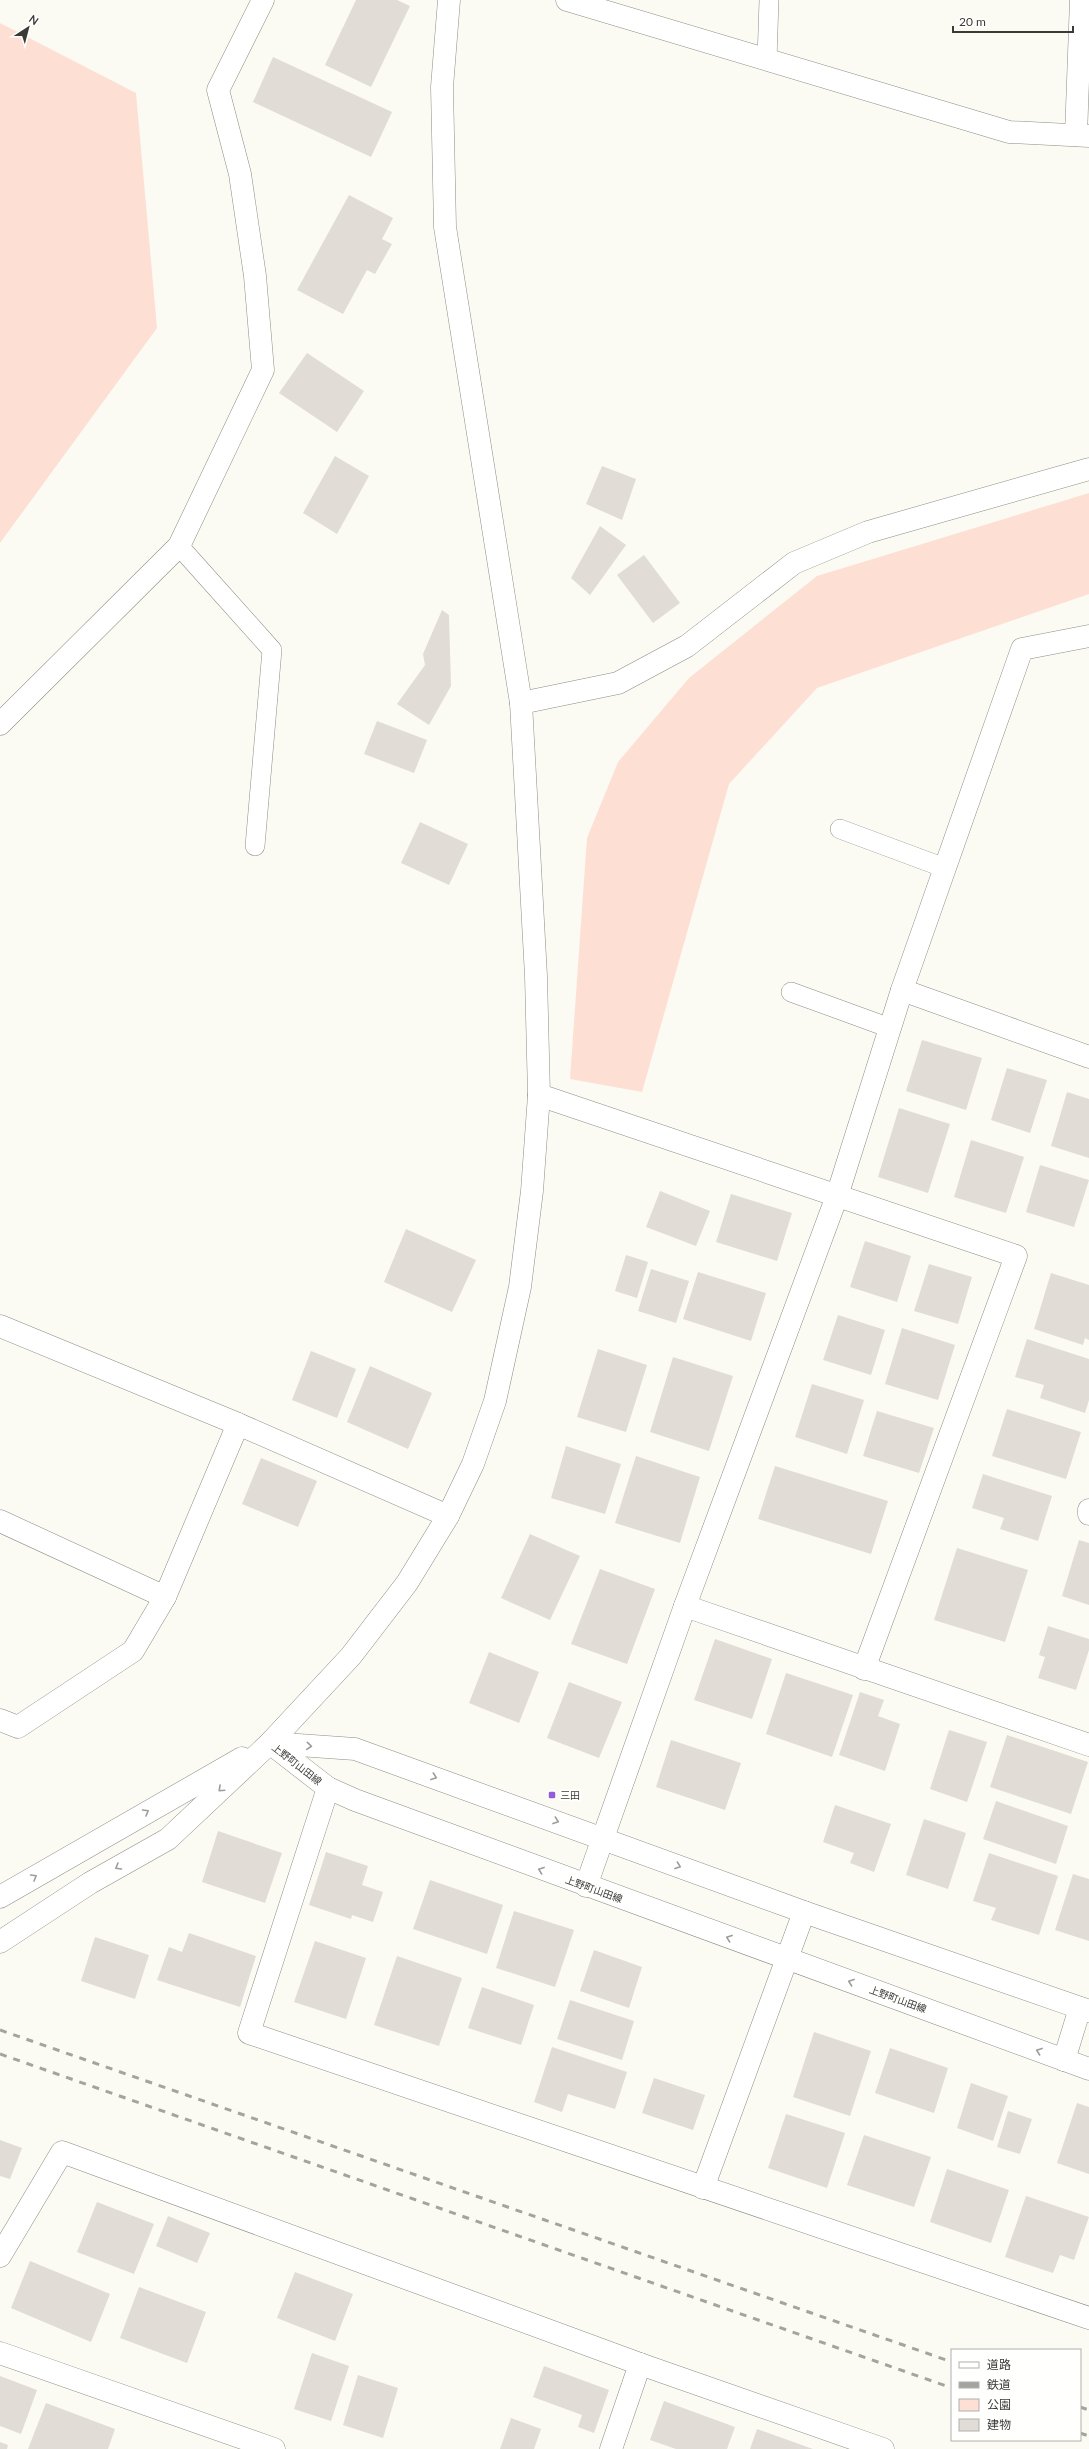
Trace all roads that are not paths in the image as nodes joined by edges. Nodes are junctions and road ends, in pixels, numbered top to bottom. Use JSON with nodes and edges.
{"nodes":[{"id":1,"x":263,"y":0,"type":"edge"},
{"id":2,"x":448,"y":0,"type":"edge"},
{"id":3,"x":567,"y":0,"type":"edge"},
{"id":4,"x":769,"y":0,"type":"edge"},
{"id":5,"x":1081,"y":0,"type":"edge"},
{"id":6,"x":767,"y":60,"type":"junction"},
{"id":7,"x":1082,"y":136,"type":"edge"},
{"id":8,"x":1089,"y":469,"type":"edge"},
{"id":9,"x":179,"y":546,"type":"junction"},
{"id":10,"x":1089,"y":636,"type":"edge"},
{"id":11,"x":521,"y":703,"type":"junction"},
{"id":12,"x":0,"y":724,"type":"edge"},
{"id":13,"x":840,"y":829,"type":"dead end"},
{"id":14,"x":256,"y":846,"type":"dead end"},
{"id":15,"x":945,"y":868,"type":"junction"},
{"id":16,"x":902,"y":990,"type":"junction"},
{"id":17,"x":791,"y":992,"type":"dead end"},
{"id":18,"x":890,"y":1028,"type":"junction"},
{"id":19,"x":1089,"y":1057,"type":"edge"},
{"id":20,"x":539,"y":1095,"type":"junction"},
{"id":21,"x":837,"y":1196,"type":"junction"},
{"id":22,"x":0,"y":1326,"type":"edge"},
{"id":23,"x":238,"y":1424,"type":"junction"},
{"id":24,"x":1089,"y":1510,"type":"edge"},
{"id":25,"x":1089,"y":1514,"type":"edge"},
{"id":26,"x":448,"y":1516,"type":"junction"},
{"id":27,"x":0,"y":1521,"type":"edge"},
{"id":28,"x":165,"y":1597,"type":"junction"},
{"id":29,"x":685,"y":1606,"type":"junction"},
{"id":30,"x":864,"y":1669,"type":"junction"},
{"id":31,"x":0,"y":1720,"type":"edge"},
{"id":32,"x":270,"y":1743,"type":"junction"},
{"id":33,"x":1089,"y":1745,"type":"edge"},
{"id":34,"x":328,"y":1788,"type":"junction"},
{"id":35,"x":604,"y":1838,"type":"junction"},
{"id":36,"x":586,"y":1886,"type":"junction"},
{"id":37,"x":0,"y":1897,"type":"edge"},
{"id":38,"x":804,"y":1912,"type":"junction"},
{"id":39,"x":0,"y":1942,"type":"edge"},
{"id":40,"x":787,"y":1958,"type":"junction"},
{"id":41,"x":1085,"y":2010,"type":"edge"},
{"id":42,"x":1064,"y":2060,"type":"junction"},
{"id":43,"x":1089,"y":2069,"type":"edge"},
{"id":44,"x":703,"y":2188,"type":"junction"},
{"id":45,"x":0,"y":2256,"type":"edge"},
{"id":46,"x":1089,"y":2318,"type":"edge"},
{"id":47,"x":0,"y":2352,"type":"edge"},
{"id":48,"x":640,"y":2364,"type":"junction"},
{"id":49,"x":274,"y":2449,"type":"edge"},
{"id":50,"x":611,"y":2449,"type":"edge"},
{"id":51,"x":883,"y":2449,"type":"edge"}],
"edges":[{"from":1,"to":9,"type":"street"},
{"from":2,"to":11,"type":"street"},
{"from":3,"to":6,"type":"street"},
{"from":4,"to":6,"type":"lane"},
{"from":5,"to":7,"type":"street"},
{"from":6,"to":7,"type":"street"},
{"from":8,"to":11,"type":"street"},
{"from":9,"to":12,"type":"street"},
{"from":9,"to":14,"type":"lane"},
{"from":10,"to":15,"type":"street"},
{"from":11,"to":20,"type":"street"},
{"from":13,"to":15,"type":"lane"},
{"from":15,"to":16,"type":"street"},
{"from":16,"to":18,"type":"street"},
{"from":16,"to":19,"type":"street"},
{"from":17,"to":18,"type":"lane"},
{"from":18,"to":21,"type":"street"},
{"from":20,"to":21,"type":"street"},
{"from":20,"to":26,"type":"street"},
{"from":21,"to":29,"type":"street"},
{"from":21,"to":30,"type":"street"},
{"from":22,"to":23,"type":"street"},
{"from":23,"to":26,"type":"street"},
{"from":23,"to":28,"type":"street"},
{"from":24,"to":25,"type":"street"},
{"from":26,"to":32,"type":"street"},
{"from":27,"to":28,"type":"street"},
{"from":28,"to":31,"type":"street"},
{"from":29,"to":30,"type":"street"},
{"from":29,"to":35,"type":"street"},
{"from":30,"to":33,"type":"street"},
{"from":32,"to":34,"type":"street","name":"上野町山田線"},
{"from":32,"to":35,"type":"street","name":"上野町山田線","one_way":true},
{"from":37,"to":32,"type":"street","one_way":true},
{"from":32,"to":39,"type":"street","one_way":true},
{"from":36,"to":34,"type":"street","name":"上野町山田線","one_way":true},
{"from":34,"to":44,"type":"street"},
{"from":35,"to":36,"type":"street"},
{"from":35,"to":38,"type":"street","name":"上野町山田線","one_way":true},
{"from":40,"to":36,"type":"street","name":"上野町山田線","one_way":true},
{"from":38,"to":40,"type":"street"},
{"from":38,"to":41,"type":"street","name":"上野町山田線"},
{"from":42,"to":40,"type":"street","name":"上野町山田線","one_way":true},
{"from":40,"to":44,"type":"street"},
{"from":41,"to":42,"type":"street"},
{"from":42,"to":43,"type":"street","name":"上野町山田線"},
{"from":44,"to":46,"type":"street"},
{"from":45,"to":48,"type":"street"},
{"from":47,"to":49,"type":"street"},
{"from":48,"to":50,"type":"street"},
{"from":48,"to":51,"type":"street"}]}
